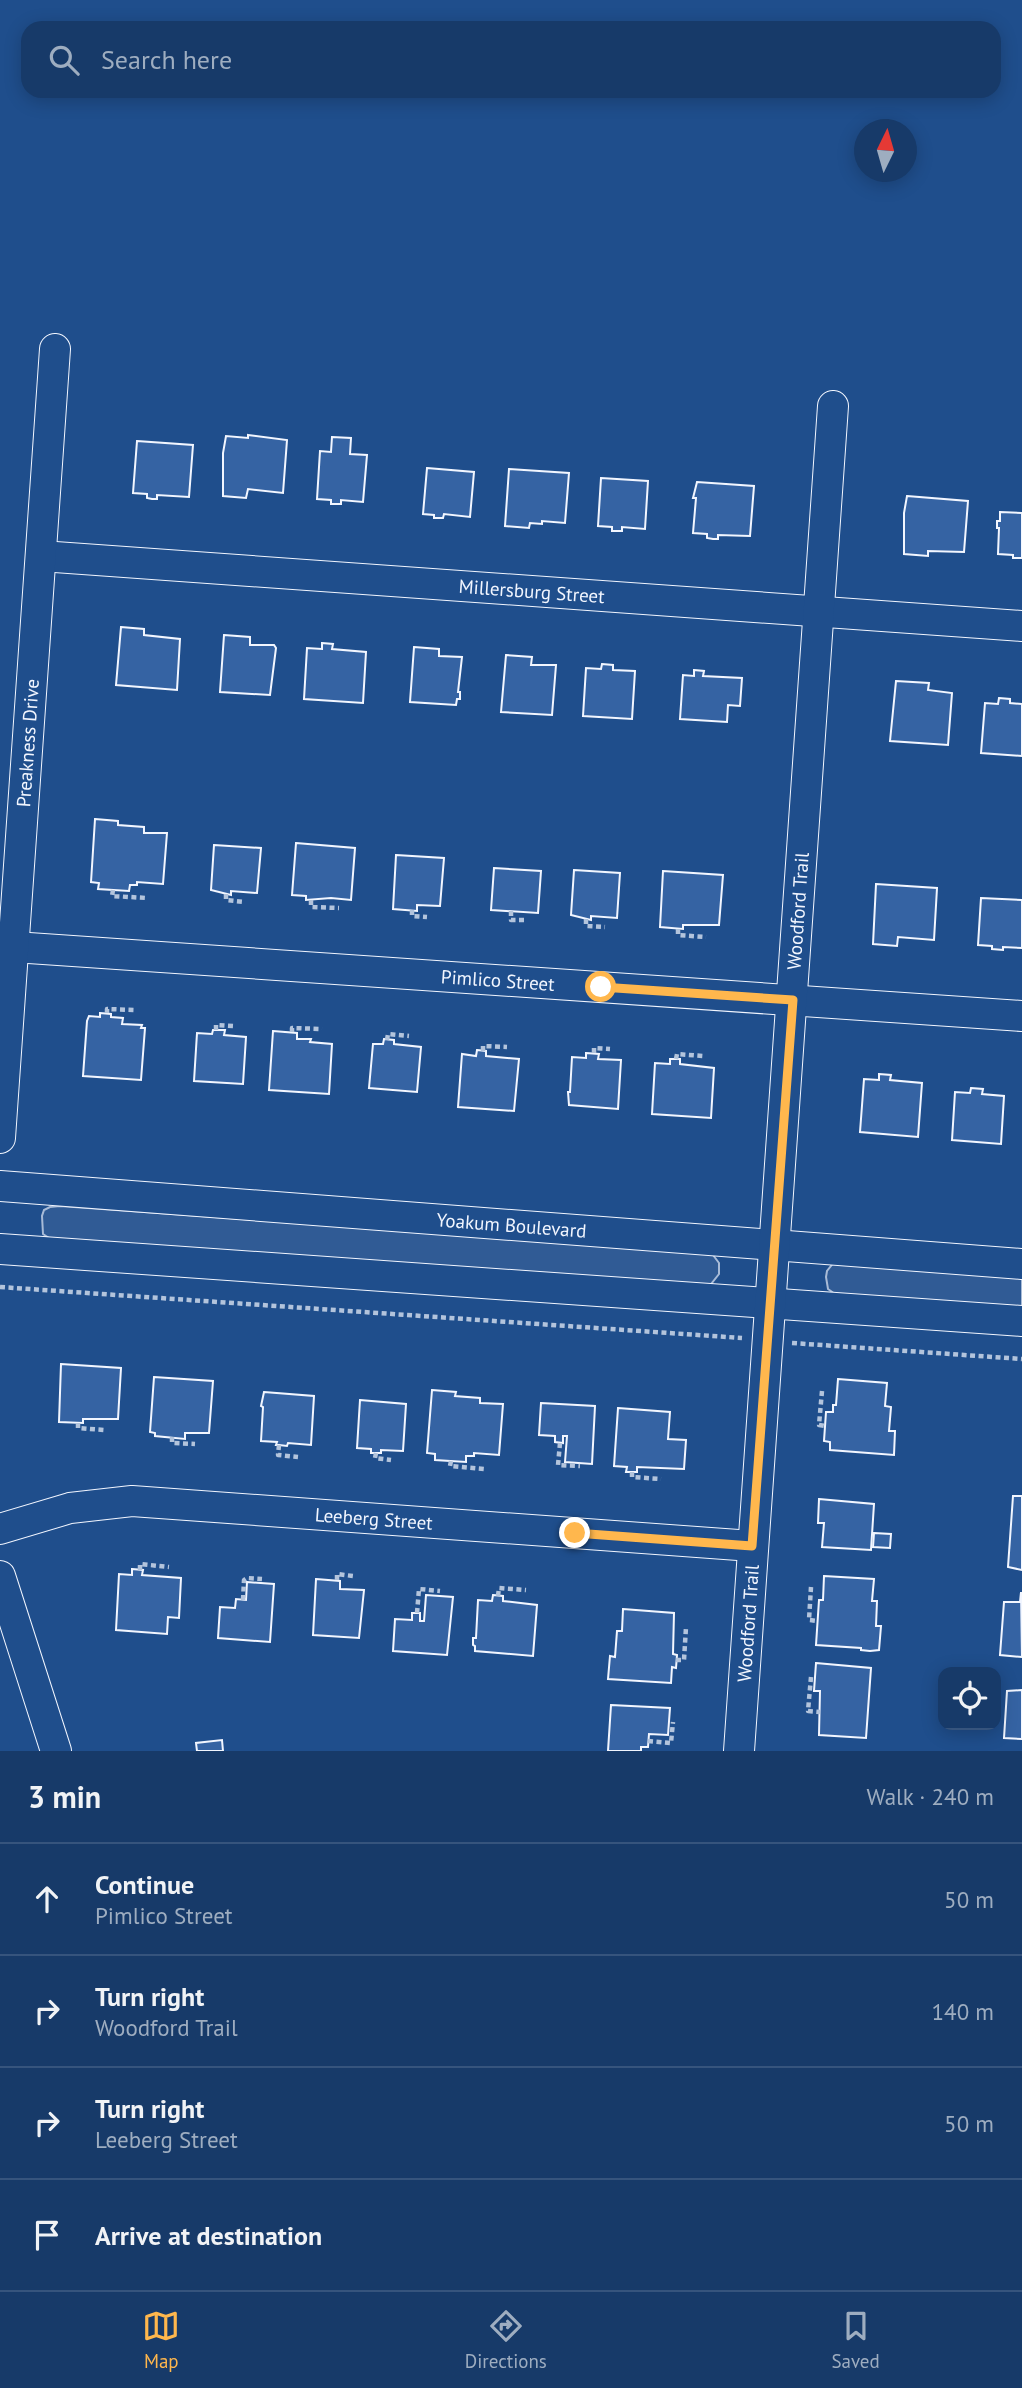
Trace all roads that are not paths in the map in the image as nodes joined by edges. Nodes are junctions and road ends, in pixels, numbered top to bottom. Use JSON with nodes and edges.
{"nodes":[{"id":1,"x":55,"y":349,"type":"dead end"},
{"id":2,"x":834,"y":406,"type":"dead end"},
{"id":3,"x":41,"y":556,"type":"junction"},
{"id":4,"x":820,"y":612,"type":"junction"},
{"id":5,"x":1022,"y":626,"type":"edge"},
{"id":6,"x":14,"y":947,"type":"junction"},
{"id":7,"x":793,"y":1000,"type":"junction"},
{"id":8,"x":1022,"y":1016,"type":"edge"},
{"id":9,"x":0,"y":1138,"type":"edge"},
{"id":10,"x":0,"y":1186,"type":"edge"},
{"id":11,"x":774,"y":1245,"type":"junction"},
{"id":12,"x":0,"y":1249,"type":"edge"},
{"id":13,"x":1022,"y":1264,"type":"edge"},
{"id":14,"x":770,"y":1302,"type":"junction"},
{"id":15,"x":1022,"y":1321,"type":"edge"},
{"id":16,"x":0,"y":1529,"type":"edge"},
{"id":17,"x":752,"y":1546,"type":"junction"},
{"id":18,"x":0,"y":1576,"type":"edge"},
{"id":19,"x":56,"y":1751,"type":"edge"},
{"id":20,"x":739,"y":1751,"type":"edge"}],
"edges":[{"from":1,"to":3,"type":"street","name":"Preakness Drive"},
{"from":2,"to":4,"type":"street","name":"Woodford Trail"},
{"from":3,"to":4,"type":"street","name":"Millersburg Street"},
{"from":3,"to":6,"type":"street","name":"Preakness Drive"},
{"from":4,"to":5,"type":"street","name":"Millersburg Street"},
{"from":4,"to":7,"type":"street","name":"Woodford Trail"},
{"from":6,"to":7,"type":"street","name":"Pimlico Street"},
{"from":6,"to":9,"type":"street","name":"Preakness Drive"},
{"from":7,"to":8,"type":"street","name":"Pimlico Street"},
{"from":7,"to":11,"type":"street","name":"Woodford Trail"},
{"from":10,"to":11,"type":"street","name":"Yoakum Boulevard"},
{"from":11,"to":13,"type":"street","name":"Yoakum Boulevard"},
{"from":11,"to":14,"type":"street","name":"Woodford Trail"},
{"from":12,"to":14,"type":"street"},
{"from":14,"to":15,"type":"street"},
{"from":14,"to":17,"type":"street","name":"Woodford Trail"},
{"from":16,"to":17,"type":"street","name":"Leeberg Street"},
{"from":17,"to":20,"type":"street","name":"Woodford Trail"},
{"from":18,"to":19,"type":"street"}]}
